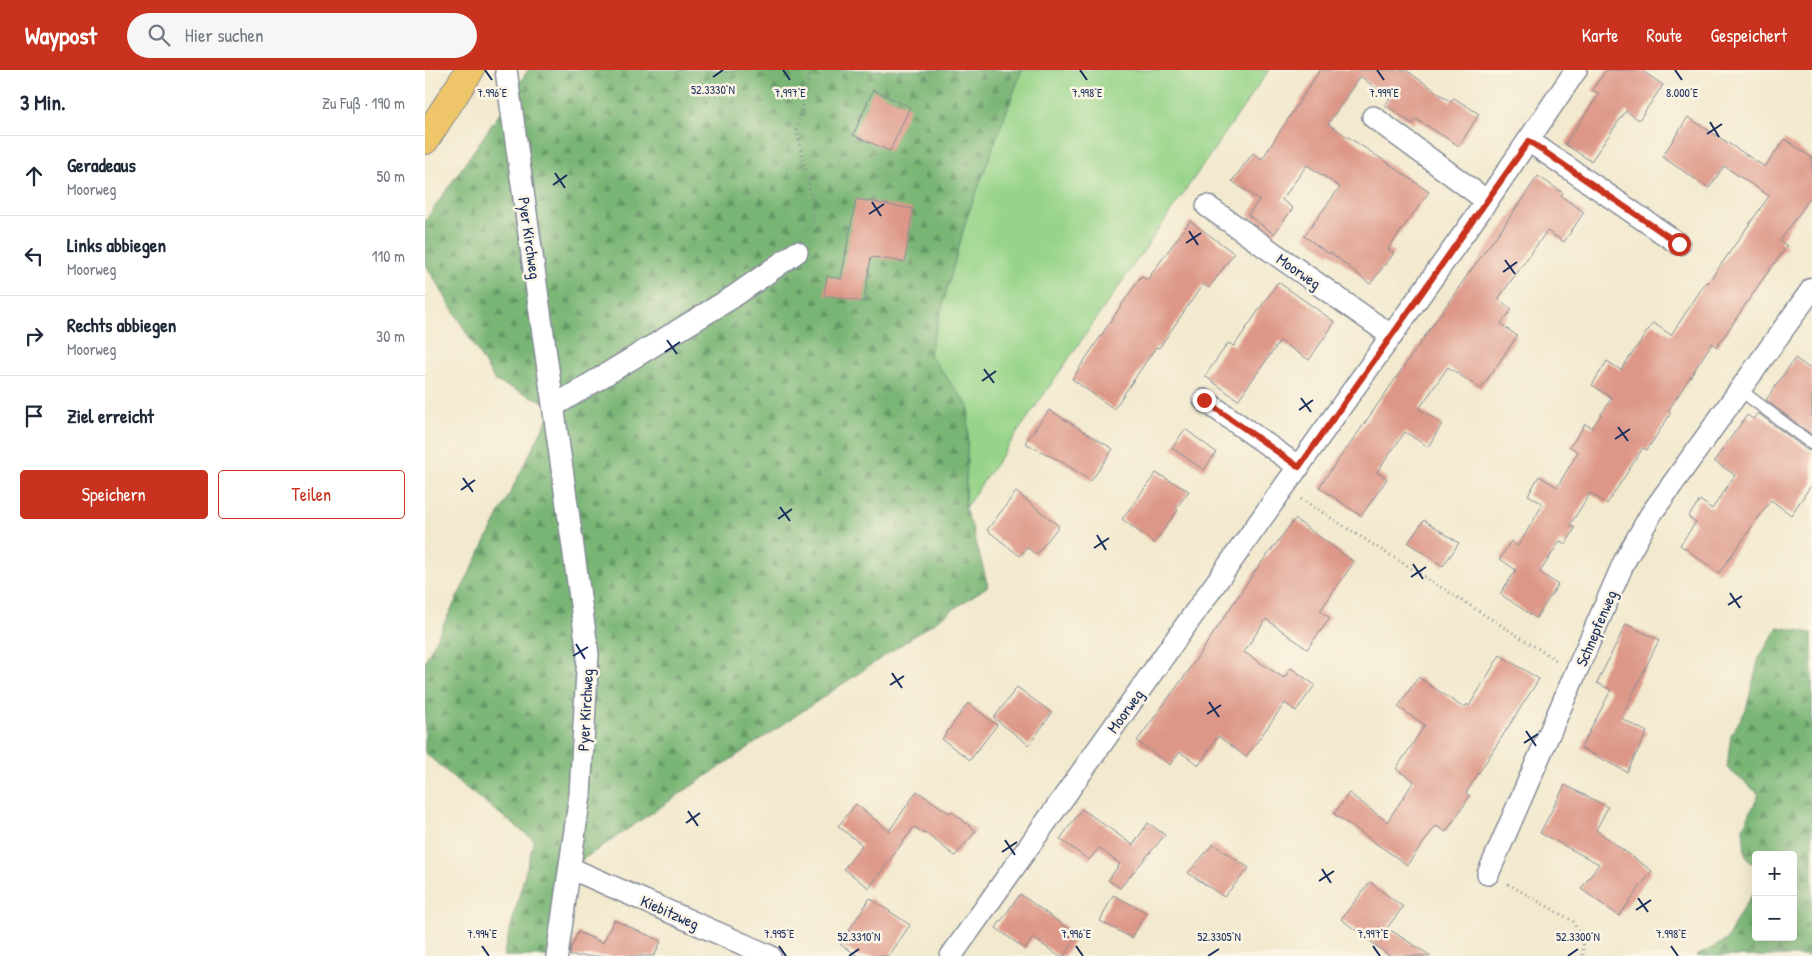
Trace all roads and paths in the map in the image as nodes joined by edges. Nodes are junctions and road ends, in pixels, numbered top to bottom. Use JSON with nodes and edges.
{"nodes":[{"id":1,"x":470,"y":70,"type":"edge"},
{"id":2,"x":506,"y":70,"type":"edge"},
{"id":3,"x":810,"y":70,"type":"edge"},
{"id":4,"x":1576,"y":70,"type":"edge"},
{"id":5,"x":1373,"y":118,"type":"dead end"},
{"id":6,"x":425,"y":140,"type":"edge"},
{"id":7,"x":1529,"y":141,"type":"junction"},
{"id":8,"x":1487,"y":202,"type":"junction"},
{"id":9,"x":1207,"y":206,"type":"dead end"},
{"id":10,"x":1679,"y":244,"type":"dead end"},
{"id":11,"x":797,"y":252,"type":"joint"},
{"id":12,"x":1809,"y":301,"type":"edge"},
{"id":13,"x":1392,"y":336,"type":"junction"},
{"id":14,"x":1740,"y":390,"type":"junction"},
{"id":15,"x":1204,"y":400,"type":"dead end"},
{"id":16,"x":554,"y":406,"type":"junction"},
{"id":17,"x":1812,"y":444,"type":"edge"},
{"id":18,"x":1299,"y":467,"type":"junction"},
{"id":19,"x":1284,"y":488,"type":"junction"},
{"id":20,"x":1577,"y":673,"type":"junction"},
{"id":21,"x":570,"y":868,"type":"junction"},
{"id":22,"x":1488,"y":874,"type":"joint"},
{"id":23,"x":557,"y":956,"type":"edge"},
{"id":24,"x":770,"y":956,"type":"edge"},
{"id":25,"x":951,"y":956,"type":"edge"},
{"id":26,"x":1583,"y":956,"type":"edge"}],
"edges":[{"from":1,"to":6,"type":"highway"},
{"from":2,"to":16,"type":"street","name":"Pyer Kirchweg"},
{"from":3,"to":11,"type":"path"},
{"from":4,"to":7,"type":"street","name":"Moorweg"},
{"from":5,"to":8,"type":"street"},
{"from":7,"to":8,"type":"street","name":"Moorweg"},
{"from":7,"to":10,"type":"street"},
{"from":8,"to":13,"type":"street","name":"Moorweg"},
{"from":9,"to":13,"type":"street","name":"Moorweg"},
{"from":11,"to":16,"type":"street"},
{"from":12,"to":14,"type":"street","name":"Schnepfenweg"},
{"from":13,"to":18,"type":"street","name":"Moorweg"},
{"from":14,"to":17,"type":"lane"},
{"from":14,"to":20,"type":"street","name":"Schnepfenweg"},
{"from":15,"to":18,"type":"street"},
{"from":16,"to":21,"type":"street","name":"Pyer Kirchweg"},
{"from":18,"to":19,"type":"street","name":"Moorweg"},
{"from":19,"to":20,"type":"path"},
{"from":19,"to":25,"type":"street","name":"Moorweg"},
{"from":20,"to":22,"type":"street","name":"Schnepfenweg"},
{"from":21,"to":23,"type":"street","name":"Pyer Kirchweg"},
{"from":21,"to":24,"type":"street","name":"Kiebitzweg"},
{"from":22,"to":26,"type":"path"}]}
